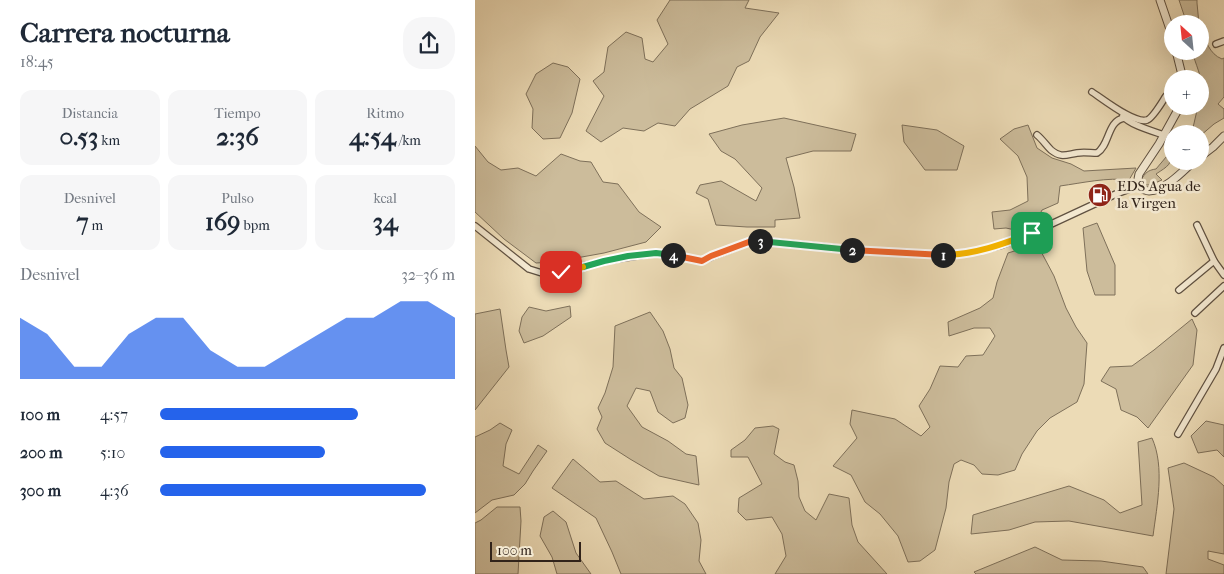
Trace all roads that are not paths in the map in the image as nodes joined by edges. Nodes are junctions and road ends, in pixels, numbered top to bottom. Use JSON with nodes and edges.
{"nodes":[{"id":1,"x":1159,"y":0,"type":"edge"},
{"id":2,"x":1165,"y":15,"type":"edge"},
{"id":3,"x":1224,"y":41,"type":"edge"},
{"id":4,"x":1216,"y":44,"type":"dead end"},
{"id":5,"x":1092,"y":92,"type":"dead end"},
{"id":6,"x":1164,"y":99,"type":"edge"},
{"id":7,"x":1121,"y":112,"type":"junction"},
{"id":8,"x":1124,"y":118,"type":"junction"},
{"id":9,"x":1037,"y":135,"type":"dead end"},
{"id":10,"x":1164,"y":135,"type":"joint"},
{"id":11,"x":1224,"y":136,"type":"edge"},
{"id":12,"x":1209,"y":150,"type":"edge"},
{"id":13,"x":1185,"y":170,"type":"edge"},
{"id":14,"x":1138,"y":186,"type":"junction"},
{"id":15,"x":1197,"y":225,"type":"dead end"},
{"id":16,"x":475,"y":226,"type":"edge"},
{"id":17,"x":1214,"y":262,"type":"junction"},
{"id":18,"x":1224,"y":276,"type":"edge"},
{"id":19,"x":1224,"y":286,"type":"edge"},
{"id":20,"x":1179,"y":290,"type":"dead end"},
{"id":21,"x":1195,"y":313,"type":"dead end"},
{"id":22,"x":1224,"y":348,"type":"edge"},
{"id":23,"x":1178,"y":434,"type":"dead end"}],
"edges":[{"from":1,"to":2,"type":"street"},
{"from":3,"to":4,"type":"street"},
{"from":5,"to":7,"type":"street"},
{"from":6,"to":7,"type":"street"},
{"from":7,"to":8,"type":"street"},
{"from":8,"to":9,"type":"street"},
{"from":8,"to":10,"type":"street"},
{"from":10,"to":14,"type":"street"},
{"from":11,"to":12,"type":"street"},
{"from":13,"to":14,"type":"street"},
{"from":14,"to":16,"type":"street"},
{"from":15,"to":17,"type":"street"},
{"from":17,"to":18,"type":"street"},
{"from":17,"to":20,"type":"street"},
{"from":19,"to":21,"type":"street"},
{"from":22,"to":23,"type":"street"}]}
